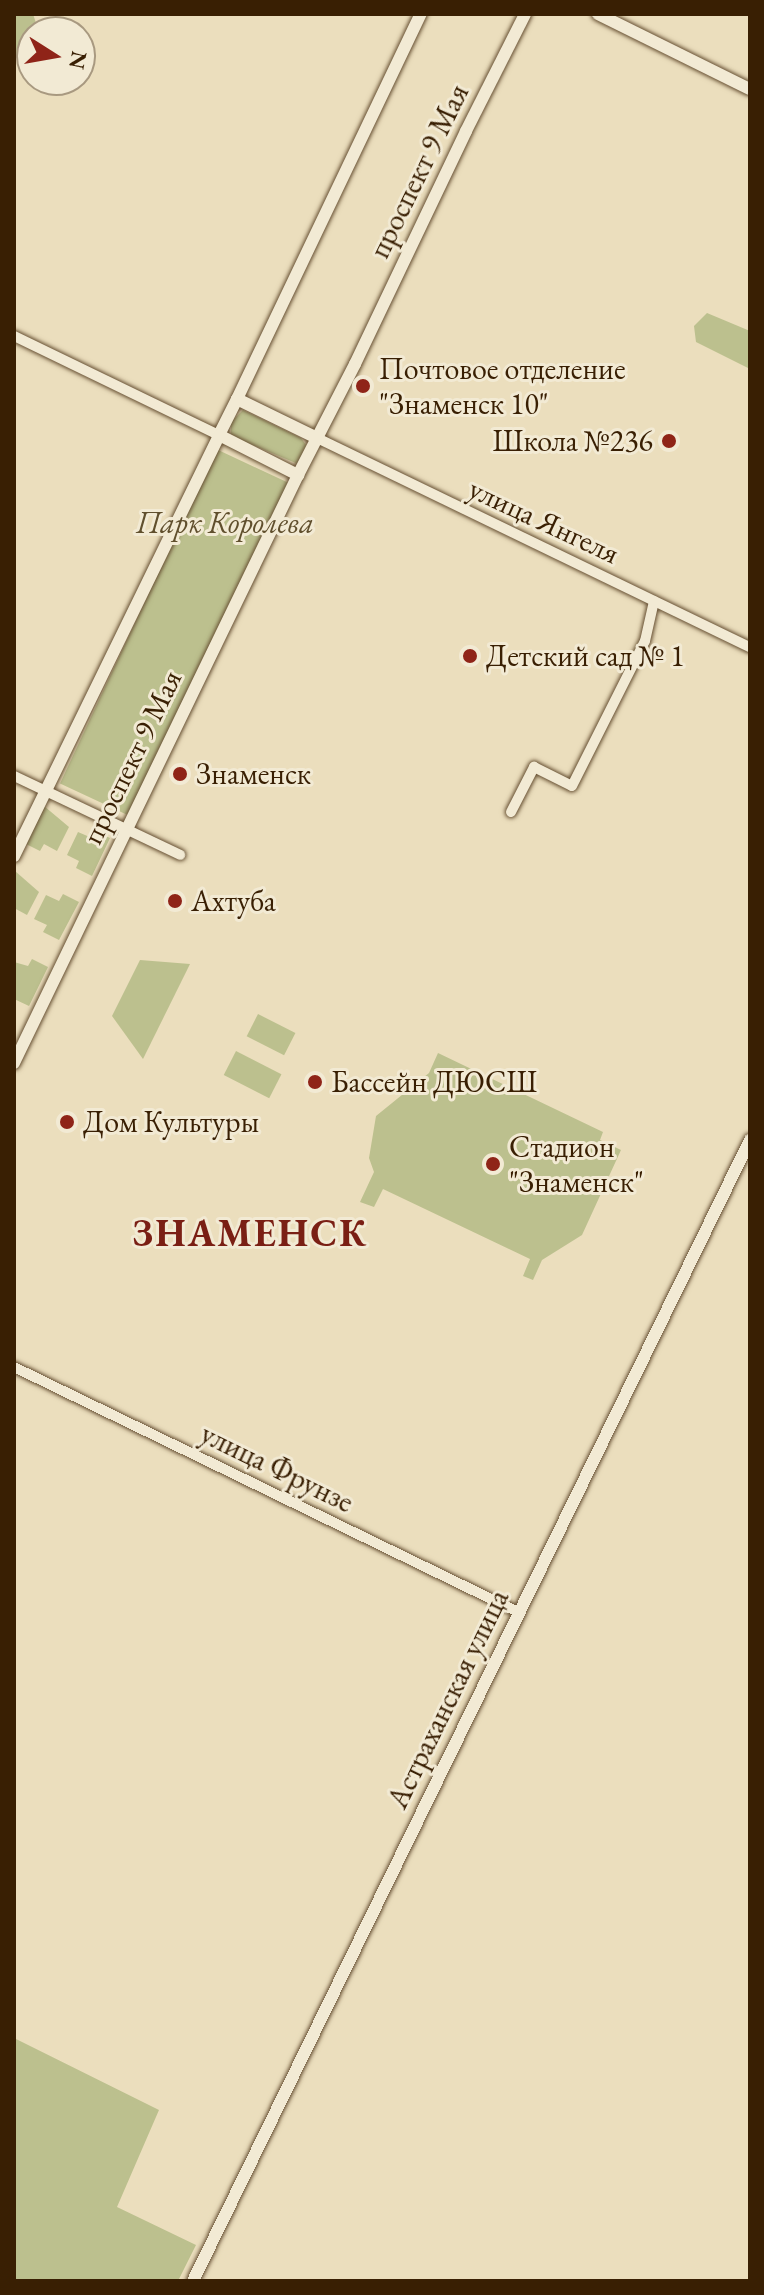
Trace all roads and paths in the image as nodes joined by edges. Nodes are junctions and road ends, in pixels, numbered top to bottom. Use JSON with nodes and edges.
{"nodes":[{"id":1,"x":421,"y":14,"type":"edge"},
{"id":2,"x":525,"y":14,"type":"edge"},
{"id":3,"x":598,"y":14,"type":"edge"},
{"id":4,"x":750,"y":89,"type":"edge"},
{"id":5,"x":14,"y":336,"type":"edge"},
{"id":6,"x":237,"y":399,"type":"junction"},
{"id":7,"x":219,"y":435,"type":"junction"},
{"id":8,"x":317,"y":438,"type":"junction"},
{"id":9,"x":298,"y":475,"type":"junction"},
{"id":10,"x":654,"y":601,"type":"junction"},
{"id":11,"x":750,"y":647,"type":"edge"},
{"id":12,"x":14,"y":776,"type":"edge"},
{"id":13,"x":46,"y":792,"type":"junction"},
{"id":14,"x":511,"y":812,"type":"dead end"},
{"id":15,"x":125,"y":831,"type":"junction"},
{"id":16,"x":180,"y":855,"type":"dead end"},
{"id":17,"x":14,"y":856,"type":"edge"},
{"id":18,"x":14,"y":1063,"type":"edge"},
{"id":19,"x":750,"y":1140,"type":"edge"},
{"id":20,"x":14,"y":1367,"type":"edge"},
{"id":21,"x":520,"y":1613,"type":"junction"},
{"id":22,"x":193,"y":2281,"type":"edge"}],
"edges":[{"from":1,"to":6,"type":"street"},
{"from":2,"to":8,"type":"street","name":"проспект 9 Мая"},
{"from":3,"to":4,"type":"street"},
{"from":5,"to":7,"type":"street"},
{"from":6,"to":7,"type":"street","name":"проспект 9 Мая"},
{"from":6,"to":8,"type":"street"},
{"from":7,"to":9,"type":"street"},
{"from":7,"to":13,"type":"street","name":"проспект 9 Мая"},
{"from":8,"to":9,"type":"street","name":"проспект 9 Мая"},
{"from":8,"to":10,"type":"street","name":"улица Янгеля"},
{"from":9,"to":15,"type":"street","name":"проспект 9 Мая"},
{"from":10,"to":11,"type":"street","name":"улица Янгеля"},
{"from":10,"to":14,"type":"street"},
{"from":12,"to":13,"type":"street"},
{"from":13,"to":15,"type":"street"},
{"from":13,"to":17,"type":"street","name":"проспект 9 Мая"},
{"from":15,"to":16,"type":"street"},
{"from":15,"to":18,"type":"street","name":"проспект 9 Мая"},
{"from":19,"to":21,"type":"street","name":"Астраханская улица"},
{"from":20,"to":21,"type":"street","name":"улица Фрунзе"},
{"from":21,"to":22,"type":"street","name":"Астраханская улица"}]}
